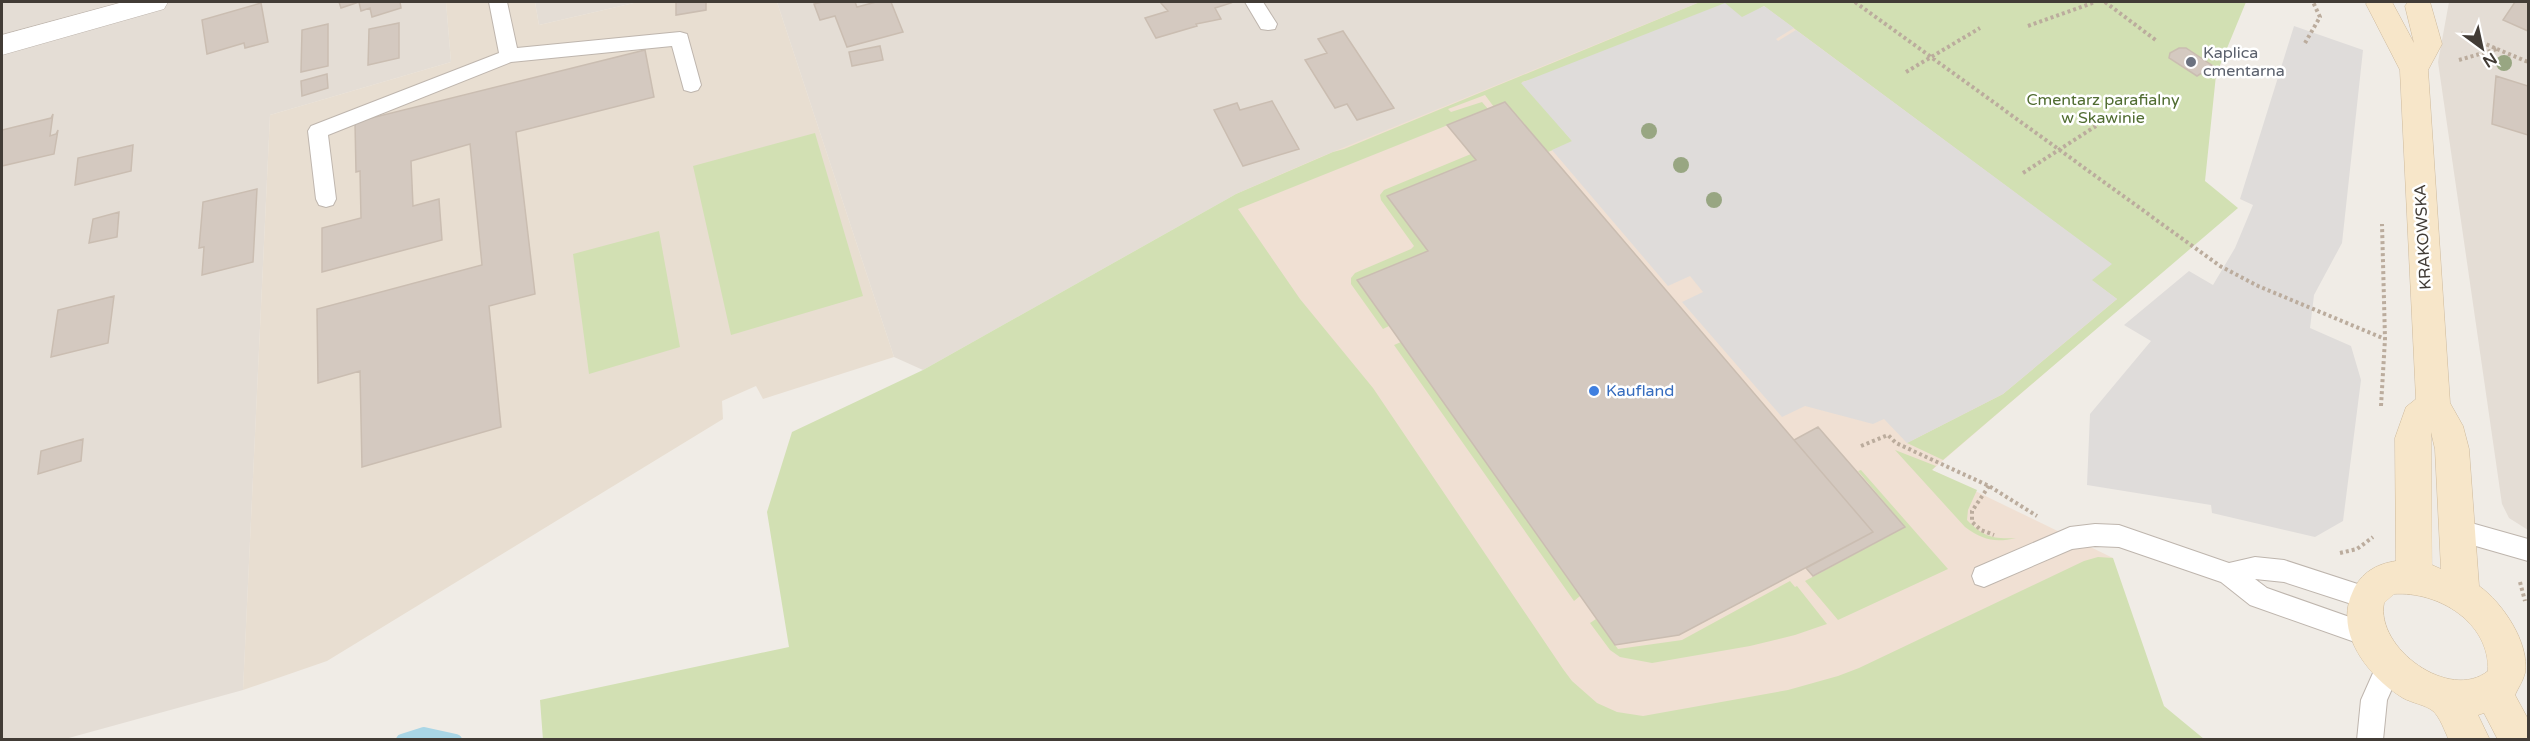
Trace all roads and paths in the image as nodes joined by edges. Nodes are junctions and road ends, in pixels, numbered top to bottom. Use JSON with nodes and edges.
{"nodes":[{"id":1,"x":154,"y":2,"type":"edge"},
{"id":2,"x":498,"y":2,"type":"edge"},
{"id":3,"x":1254,"y":2,"type":"edge"},
{"id":4,"x":1855,"y":2,"type":"edge"},
{"id":5,"x":2095,"y":2,"type":"edge"},
{"id":6,"x":2105,"y":2,"type":"edge"},
{"id":7,"x":2313,"y":2,"type":"edge"},
{"id":8,"x":2376,"y":3,"type":"edge"},
{"id":9,"x":2425,"y":4,"type":"edge"},
{"id":10,"x":1268,"y":24,"type":"dead end"},
{"id":11,"x":2028,"y":26,"type":"dead end"},
{"id":12,"x":1980,"y":28,"type":"dead end"},
{"id":13,"x":2452,"y":28,"type":"dead end"},
{"id":14,"x":2157,"y":41,"type":"dead end"},
{"id":15,"x":2305,"y":43,"type":"dead end"},
{"id":16,"x":2,"y":45,"type":"edge"},
{"id":17,"x":2497,"y":49,"type":"junction"},
{"id":18,"x":509,"y":56,"type":"junction"},
{"id":19,"x":1931,"y":57,"type":"junction"},
{"id":20,"x":2455,"y":61,"type":"dead end"},
{"id":21,"x":2529,"y":62,"type":"edge"},
{"id":22,"x":2414,"y":70,"type":"junction"},
{"id":23,"x":1906,"y":72,"type":"dead end"},
{"id":24,"x":691,"y":85,"type":"dead end"},
{"id":25,"x":2096,"y":126,"type":"dead end"},
{"id":26,"x":2058,"y":149,"type":"junction"},
{"id":27,"x":2023,"y":173,"type":"dead end"},
{"id":28,"x":326,"y":199,"type":"dead end"},
{"id":29,"x":2382,"y":222,"type":"dead end"},
{"id":30,"x":2385,"y":339,"type":"junction"},
{"id":31,"x":2433,"y":405,"type":"junction"},
{"id":32,"x":2380,"y":417,"type":"dead end"},
{"id":33,"x":1861,"y":446,"type":"dead end"},
{"id":34,"x":1989,"y":486,"type":"junction"},
{"id":35,"x":2030,"y":520,"type":"dead end"},
{"id":36,"x":2457,"y":530,"type":"junction"},
{"id":37,"x":2003,"y":532,"type":"dead end"},
{"id":38,"x":2377,"y":535,"type":"dead end"},
{"id":39,"x":2521,"y":548,"type":"edge"},
{"id":40,"x":2336,"y":555,"type":"dead end"},
{"id":41,"x":2229,"y":574,"type":"junction"},
{"id":42,"x":1984,"y":576,"type":"dead end"},
{"id":43,"x":2414,"y":577,"type":"junction"},
{"id":44,"x":2461,"y":594,"type":"junction"},
{"id":45,"x":2367,"y":598,"type":"junction"},
{"id":46,"x":2526,"y":602,"type":"dead end"},
{"id":47,"x":2380,"y":650,"type":"junction"},
{"id":48,"x":2493,"y":692,"type":"junction"},
{"id":49,"x":2446,"y":697,"type":"junction"},
{"id":50,"x":2370,"y":740,"type":"edge"},
{"id":51,"x":2471,"y":740,"type":"edge"},
{"id":52,"x":2519,"y":740,"type":"edge"}],
"edges":[{"from":1,"to":16,"type":"street"},
{"from":2,"to":18,"type":"lane"},
{"from":3,"to":10,"type":"lane"},
{"from":4,"to":19,"type":"path"},
{"from":5,"to":11,"type":"path"},
{"from":6,"to":14,"type":"path"},
{"from":7,"to":15,"type":"path"},
{"from":8,"to":9,"type":"main road"},
{"from":8,"to":22,"type":"main road","name":"KRAKOWSKA"},
{"from":9,"to":22,"type":"main road"},
{"from":12,"to":19,"type":"path"},
{"from":13,"to":17,"type":"path"},
{"from":17,"to":20,"type":"path"},
{"from":17,"to":21,"type":"path"},
{"from":18,"to":24,"type":"lane"},
{"from":18,"to":28,"type":"lane"},
{"from":19,"to":23,"type":"path"},
{"from":19,"to":26,"type":"path"},
{"from":22,"to":31,"type":"main road","name":"KRAKOWSKA"},
{"from":25,"to":26,"type":"path"},
{"from":26,"to":27,"type":"path"},
{"from":26,"to":30,"type":"path"},
{"from":29,"to":30,"type":"path"},
{"from":30,"to":32,"type":"path"},
{"from":31,"to":36,"type":"main road","name":"KRAKOWSKA"},
{"from":31,"to":43,"type":"main road"},
{"from":33,"to":34,"type":"path"},
{"from":34,"to":35,"type":"path"},
{"from":34,"to":37,"type":"path"},
{"from":36,"to":39,"type":"lane"},
{"from":36,"to":44,"type":"main road","name":"KRAKOWSKA"},
{"from":38,"to":40,"type":"path"},
{"from":39,"to":46,"type":"path"},
{"from":41,"to":42,"type":"lane"},
{"from":41,"to":45,"type":"lane"},
{"from":41,"to":47,"type":"lane"},
{"from":43,"to":44,"type":"main road"},
{"from":43,"to":45,"type":"main road"},
{"from":44,"to":48,"type":"main road"},
{"from":45,"to":47,"type":"main road"},
{"from":47,"to":49,"type":"main road"},
{"from":47,"to":50,"type":"lane"},
{"from":48,"to":49,"type":"main road"},
{"from":48,"to":52,"type":"main road"},
{"from":49,"to":51,"type":"main road"}]}
